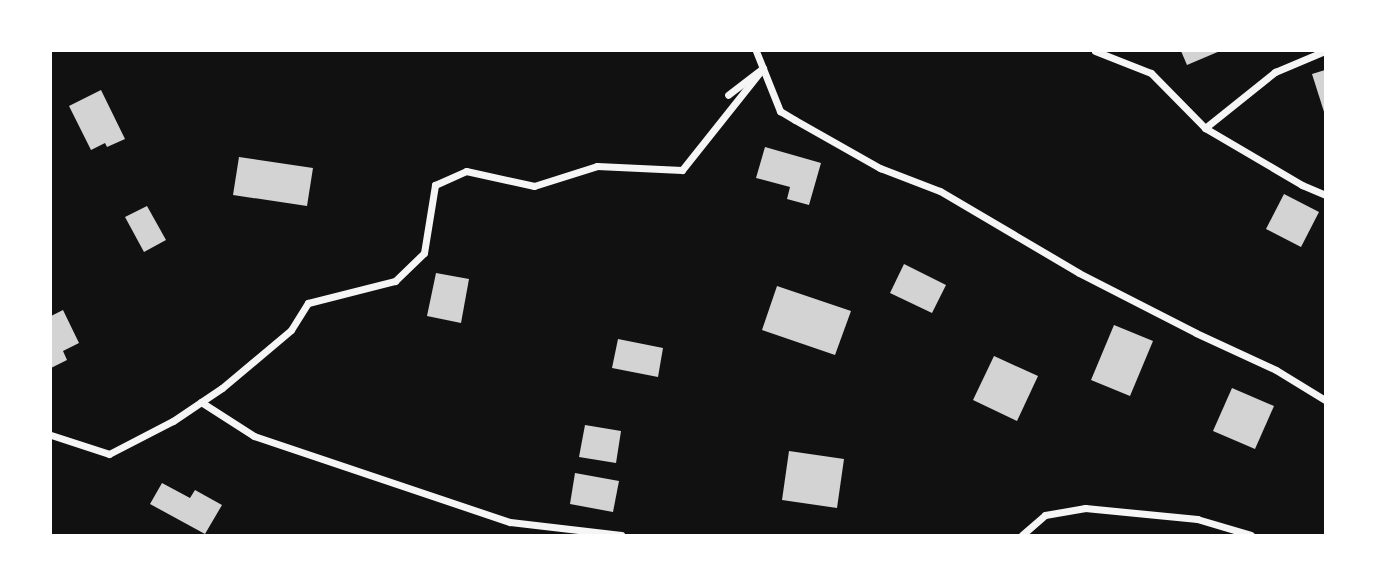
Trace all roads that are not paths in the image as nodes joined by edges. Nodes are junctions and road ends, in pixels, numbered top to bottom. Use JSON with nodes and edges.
{"nodes":[{"id":1,"x":756,"y":51,"type":"edge"},
{"id":2,"x":1095,"y":51,"type":"edge"},
{"id":3,"x":1325,"y":51,"type":"edge"},
{"id":4,"x":763,"y":68,"type":"junction"},
{"id":5,"x":727,"y":95,"type":"dead end"},
{"id":6,"x":1205,"y":128,"type":"junction"},
{"id":7,"x":1325,"y":195,"type":"edge"},
{"id":8,"x":1325,"y":400,"type":"edge"},
{"id":9,"x":201,"y":402,"type":"junction"},
{"id":10,"x":51,"y":435,"type":"edge"},
{"id":11,"x":621,"y":535,"type":"edge"},
{"id":12,"x":1022,"y":535,"type":"edge"},
{"id":13,"x":1251,"y":535,"type":"edge"}],
"edges":[{"from":1,"to":4,"type":"street"},
{"from":2,"to":6,"type":"street"},
{"from":3,"to":6,"type":"street"},
{"from":4,"to":5,"type":"street"},
{"from":4,"to":8,"type":"street"},
{"from":4,"to":9,"type":"street"},
{"from":6,"to":7,"type":"street"},
{"from":9,"to":10,"type":"street"},
{"from":9,"to":11,"type":"street"},
{"from":12,"to":13,"type":"street"}]}
